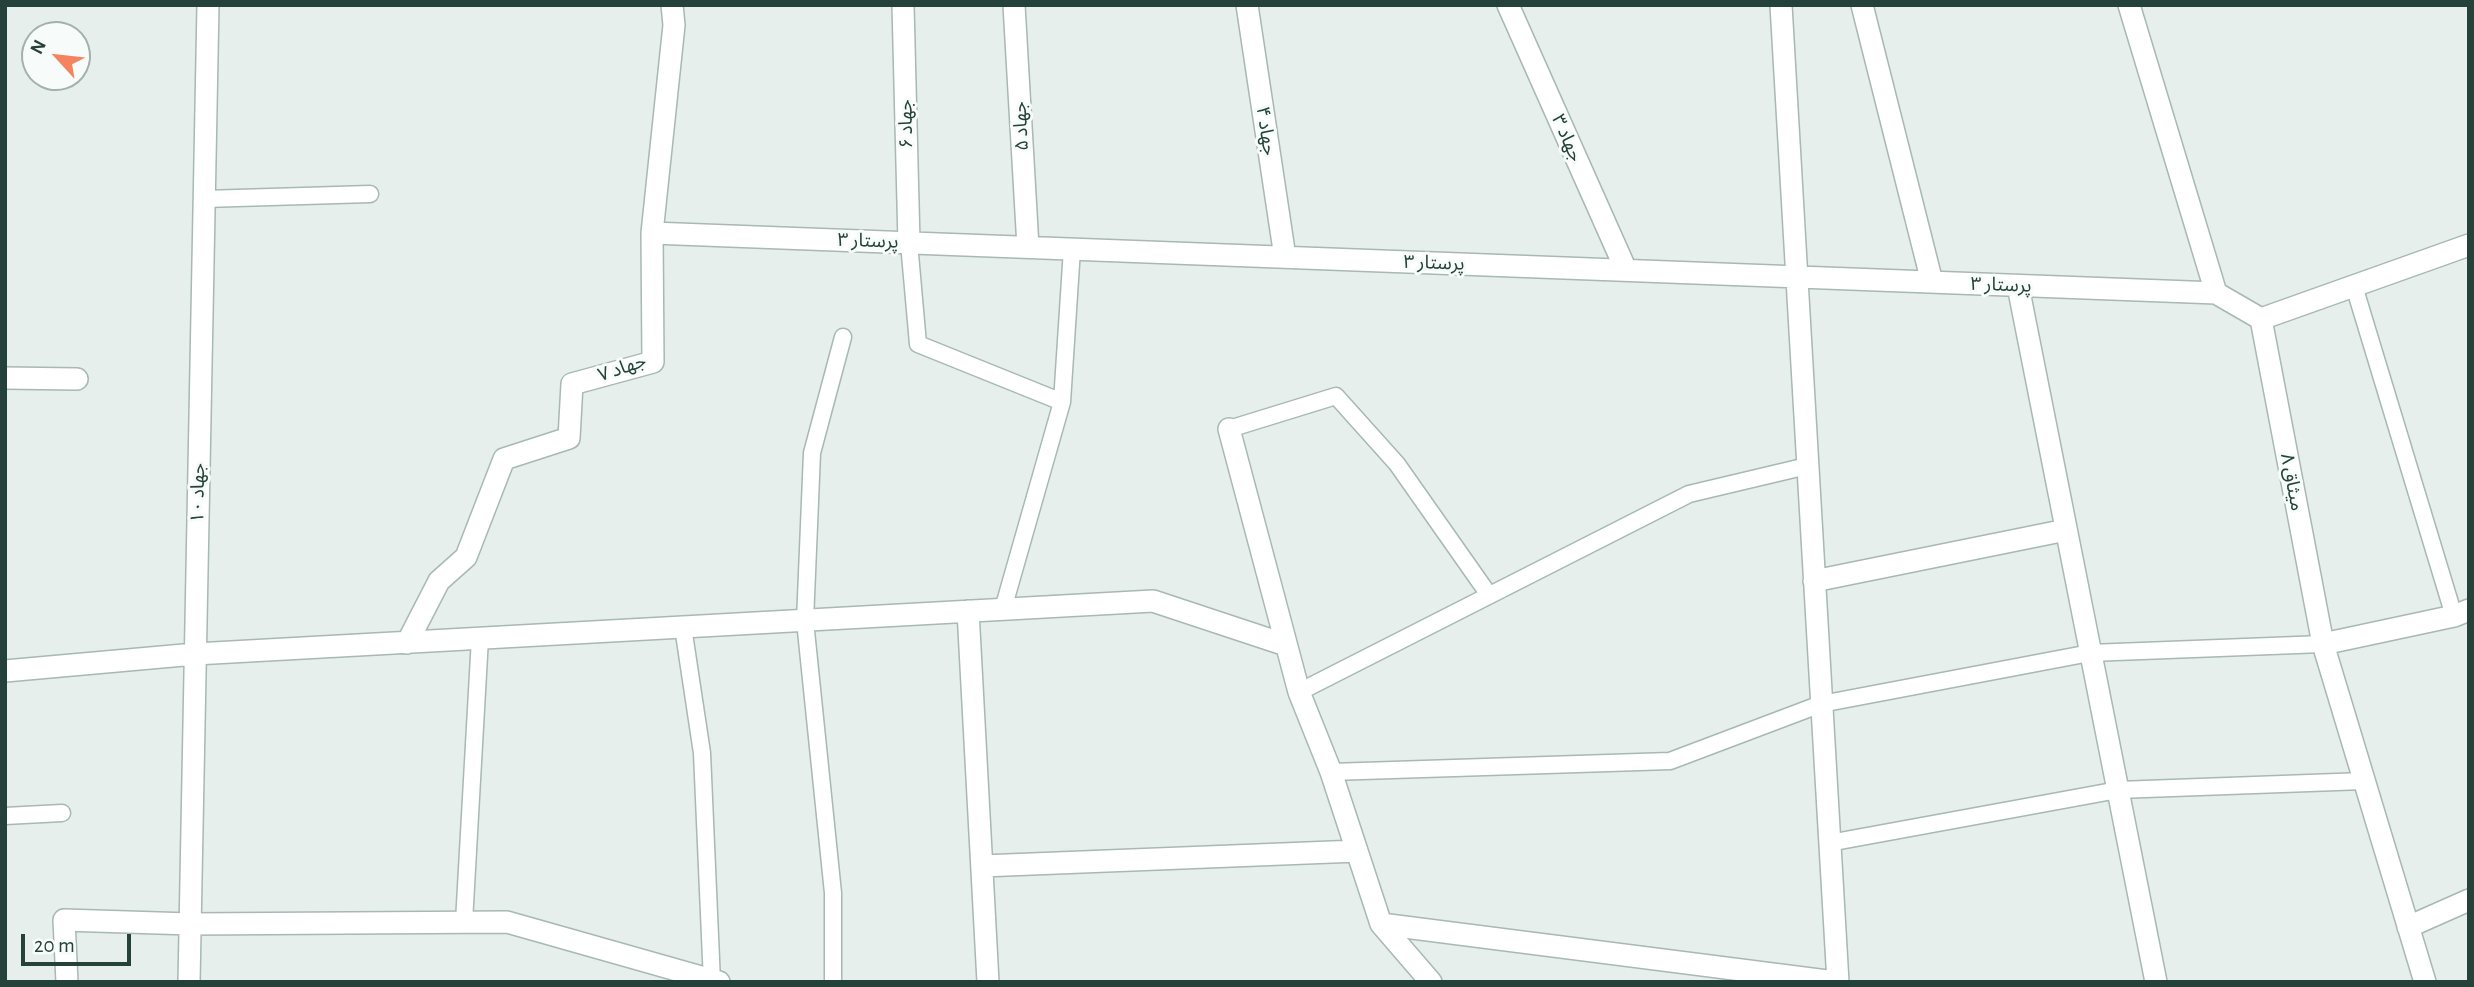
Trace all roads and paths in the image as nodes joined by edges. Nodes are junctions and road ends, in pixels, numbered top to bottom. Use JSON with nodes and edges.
{"nodes":[{"id":1,"x":208,"y":5,"type":"edge"},
{"id":2,"x":672,"y":5,"type":"edge"},
{"id":3,"x":903,"y":5,"type":"edge"},
{"id":4,"x":1014,"y":5,"type":"edge"},
{"id":5,"x":1247,"y":5,"type":"edge"},
{"id":6,"x":1508,"y":5,"type":"edge"},
{"id":7,"x":1781,"y":5,"type":"edge"},
{"id":8,"x":1862,"y":5,"type":"edge"},
{"id":9,"x":2129,"y":5,"type":"edge"},
{"id":10,"x":370,"y":194,"type":"dead end"},
{"id":11,"x":204,"y":199,"type":"junction"},
{"id":12,"x":652,"y":233,"type":"junction"},
{"id":13,"x":909,"y":243,"type":"junction"},
{"id":14,"x":2469,"y":245,"type":"edge"},
{"id":15,"x":1028,"y":247,"type":"junction"},
{"id":16,"x":1072,"y":249,"type":"junction"},
{"id":17,"x":1285,"y":257,"type":"junction"},
{"id":18,"x":1626,"y":270,"type":"junction"},
{"id":19,"x":1796,"y":277,"type":"junction"},
{"id":20,"x":1932,"y":282,"type":"junction"},
{"id":21,"x":2018,"y":286,"type":"junction"},
{"id":22,"x":2354,"y":286,"type":"junction"},
{"id":23,"x":2216,"y":293,"type":"junction"},
{"id":24,"x":2261,"y":319,"type":"junction"},
{"id":25,"x":843,"y":337,"type":"dead end"},
{"id":26,"x":5,"y":378,"type":"edge"},
{"id":27,"x":77,"y":379,"type":"dead end"},
{"id":28,"x":1062,"y":402,"type":"junction"},
{"id":29,"x":1229,"y":429,"type":"joint"},
{"id":30,"x":1807,"y":466,"type":"junction"},
{"id":31,"x":2066,"y":530,"type":"junction"},
{"id":32,"x":1814,"y":581,"type":"junction"},
{"id":33,"x":1489,"y":595,"type":"junction"},
{"id":34,"x":1003,"y":609,"type":"junction"},
{"id":35,"x":968,"y":611,"type":"junction"},
{"id":36,"x":2462,"y":613,"type":"edge"},
{"id":37,"x":805,"y":621,"type":"junction"},
{"id":38,"x":683,"y":627,"type":"junction"},
{"id":39,"x":480,"y":638,"type":"junction"},
{"id":40,"x":407,"y":643,"type":"junction"},
{"id":41,"x":2323,"y":644,"type":"junction"},
{"id":42,"x":1286,"y":645,"type":"junction"},
{"id":43,"x":2090,"y":653,"type":"junction"},
{"id":44,"x":195,"y":654,"type":"junction"},
{"id":45,"x":5,"y":671,"type":"edge"},
{"id":46,"x":1299,"y":692,"type":"junction"},
{"id":47,"x":1821,"y":704,"type":"junction"},
{"id":48,"x":1331,"y":772,"type":"junction"},
{"id":49,"x":2364,"y":782,"type":"junction"},
{"id":50,"x":2118,"y":790,"type":"junction"},
{"id":51,"x":62,"y":813,"type":"dead end"},
{"id":52,"x":5,"y":816,"type":"edge"},
{"id":53,"x":1829,"y":843,"type":"junction"},
{"id":54,"x":1357,"y":851,"type":"junction"},
{"id":55,"x":982,"y":866,"type":"junction"},
{"id":56,"x":2469,"y":900,"type":"edge"},
{"id":57,"x":464,"y":922,"type":"junction"},
{"id":58,"x":190,"y":924,"type":"junction"},
{"id":59,"x":1381,"y":924,"type":"junction"},
{"id":60,"x":2409,"y":927,"type":"junction"},
{"id":61,"x":714,"y":981,"type":"edge"},
{"id":62,"x":67,"y":982,"type":"edge"},
{"id":63,"x":189,"y":982,"type":"edge"},
{"id":64,"x":834,"y":982,"type":"edge"},
{"id":65,"x":988,"y":982,"type":"edge"},
{"id":66,"x":1431,"y":982,"type":"edge"},
{"id":67,"x":1836,"y":982,"type":"edge"},
{"id":68,"x":2155,"y":982,"type":"edge"},
{"id":69,"x":2425,"y":982,"type":"edge"}],
"edges":[{"from":1,"to":11,"type":"street","name":"جهاد ۱۰"},
{"from":2,"to":12,"type":"street","name":"جهاد ۷"},
{"from":3,"to":13,"type":"street","name":"جهاد ۶"},
{"from":4,"to":15,"type":"street","name":"جهاد ۵"},
{"from":5,"to":17,"type":"street","name":"جهاد ۴"},
{"from":6,"to":18,"type":"street","name":"جهاد ۳"},
{"from":7,"to":19,"type":"street"},
{"from":8,"to":20,"type":"street"},
{"from":9,"to":23,"type":"street"},
{"from":10,"to":11,"type":"lane"},
{"from":11,"to":44,"type":"street","name":"جهاد ۱۰"},
{"from":12,"to":13,"type":"street","name":"پرستار ۳"},
{"from":12,"to":40,"type":"street","name":"جهاد ۷"},
{"from":13,"to":15,"type":"street","name":"پرستار ۳"},
{"from":13,"to":28,"type":"lane"},
{"from":14,"to":22,"type":"street"},
{"from":15,"to":16,"type":"street","name":"پرستار ۳"},
{"from":16,"to":17,"type":"street","name":"پرستار ۳"},
{"from":16,"to":28,"type":"lane"},
{"from":17,"to":18,"type":"street","name":"پرستار ۳"},
{"from":18,"to":19,"type":"street","name":"پرستار ۳"},
{"from":19,"to":20,"type":"street","name":"پرستار ۳"},
{"from":19,"to":30,"type":"street"},
{"from":20,"to":21,"type":"street","name":"پرستار ۳"},
{"from":21,"to":23,"type":"street","name":"پرستار ۳"},
{"from":21,"to":31,"type":"street"},
{"from":22,"to":24,"type":"street"},
{"from":22,"to":36,"type":"lane"},
{"from":23,"to":24,"type":"street"},
{"from":24,"to":41,"type":"street","name":"میثاق ۸"},
{"from":25,"to":37,"type":"lane"},
{"from":26,"to":27,"type":"street"},
{"from":28,"to":34,"type":"lane"},
{"from":29,"to":33,"type":"lane"},
{"from":29,"to":42,"type":"street"},
{"from":30,"to":32,"type":"street"},
{"from":30,"to":33,"type":"lane"},
{"from":31,"to":32,"type":"street"},
{"from":31,"to":43,"type":"street"},
{"from":32,"to":47,"type":"street"},
{"from":33,"to":46,"type":"lane"},
{"from":34,"to":35,"type":"street"},
{"from":34,"to":42,"type":"street"},
{"from":35,"to":37,"type":"street"},
{"from":35,"to":55,"type":"street"},
{"from":36,"to":41,"type":"street"},
{"from":37,"to":38,"type":"street"},
{"from":37,"to":64,"type":"lane"},
{"from":38,"to":39,"type":"street"},
{"from":38,"to":61,"type":"lane"},
{"from":39,"to":40,"type":"street"},
{"from":39,"to":57,"type":"lane"},
{"from":40,"to":44,"type":"street"},
{"from":41,"to":43,"type":"lane"},
{"from":41,"to":49,"type":"street","name":"میثاق ۸"},
{"from":42,"to":46,"type":"street"},
{"from":43,"to":47,"type":"lane"},
{"from":43,"to":50,"type":"street"},
{"from":44,"to":45,"type":"street"},
{"from":44,"to":58,"type":"street","name":"جهاد ۱۰"},
{"from":46,"to":48,"type":"street"},
{"from":47,"to":48,"type":"lane"},
{"from":47,"to":53,"type":"street"},
{"from":48,"to":54,"type":"street"},
{"from":49,"to":50,"type":"lane"},
{"from":49,"to":60,"type":"street","name":"میثاق ۸"},
{"from":50,"to":53,"type":"lane"},
{"from":50,"to":68,"type":"street"},
{"from":51,"to":52,"type":"lane"},
{"from":53,"to":67,"type":"street"},
{"from":54,"to":55,"type":"street"},
{"from":54,"to":59,"type":"street"},
{"from":55,"to":65,"type":"street"},
{"from":56,"to":60,"type":"street"},
{"from":57,"to":58,"type":"street"},
{"from":57,"to":61,"type":"street"},
{"from":58,"to":62,"type":"street"},
{"from":58,"to":63,"type":"street","name":"جهاد ۱۰"},
{"from":59,"to":66,"type":"street"},
{"from":59,"to":67,"type":"street"},
{"from":60,"to":69,"type":"street","name":"میثاق ۸"}]}
